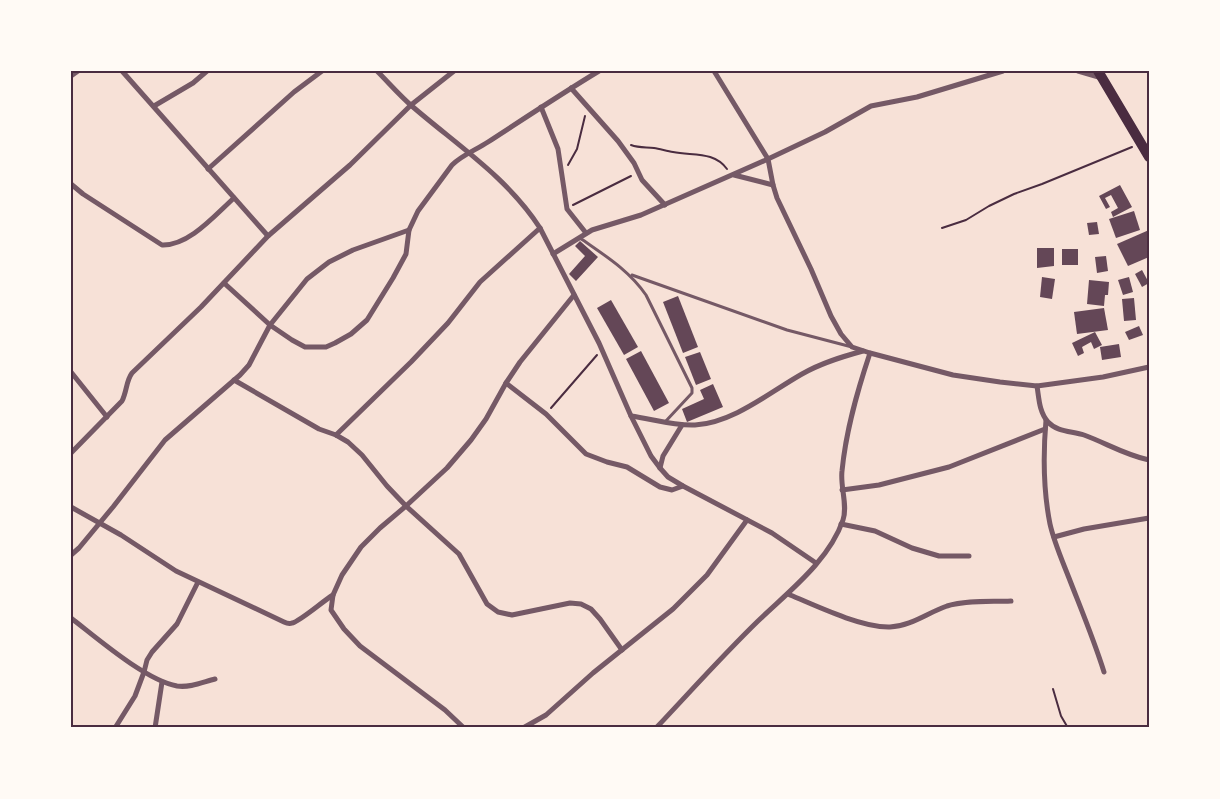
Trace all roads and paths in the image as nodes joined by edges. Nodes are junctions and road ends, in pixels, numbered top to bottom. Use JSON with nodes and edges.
{"nodes":[{"id":1,"x":78,"y":71,"type":"edge"},
{"id":2,"x":122,"y":71,"type":"edge"},
{"id":3,"x":207,"y":71,"type":"edge"},
{"id":4,"x":377,"y":71,"type":"edge"},
{"id":5,"x":454,"y":71,"type":"edge"},
{"id":6,"x":599,"y":71,"type":"edge"},
{"id":7,"x":714,"y":71,"type":"edge"},
{"id":8,"x":1003,"y":71,"type":"edge"},
{"id":9,"x":1078,"y":71,"type":"edge"},
{"id":10,"x":318,"y":72,"type":"edge"},
{"id":11,"x":1100,"y":75,"type":"edge"},
{"id":12,"x":71,"y":76,"type":"edge"},
{"id":13,"x":571,"y":88,"type":"junction"},
{"id":14,"x":154,"y":106,"type":"junction"},
{"id":15,"x":411,"y":106,"type":"junction"},
{"id":16,"x":541,"y":107,"type":"junction"},
{"id":17,"x":588,"y":107,"type":"junction"},
{"id":18,"x":617,"y":139,"type":"junction"},
{"id":19,"x":1146,"y":149,"type":"edge"},
{"id":20,"x":470,"y":154,"type":"junction"},
{"id":21,"x":768,"y":159,"type":"junction"},
{"id":22,"x":208,"y":169,"type":"junction"},
{"id":23,"x":562,"y":172,"type":"junction"},
{"id":24,"x":638,"y":173,"type":"junction"},
{"id":25,"x":732,"y":175,"type":"junction"},
{"id":26,"x":71,"y":184,"type":"edge"},
{"id":27,"x":773,"y":185,"type":"junction"},
{"id":28,"x":234,"y":198,"type":"junction"},
{"id":29,"x":665,"y":204,"type":"junction"},
{"id":30,"x":567,"y":208,"type":"junction"},
{"id":31,"x":540,"y":228,"type":"junction"},
{"id":32,"x":942,"y":228,"type":"dead end"},
{"id":33,"x":409,"y":230,"type":"junction"},
{"id":34,"x":586,"y":233,"type":"junction"},
{"id":35,"x":268,"y":236,"type":"junction"},
{"id":36,"x":579,"y":238,"type":"junction"},
{"id":37,"x":553,"y":254,"type":"junction"},
{"id":38,"x":631,"y":275,"type":"junction"},
{"id":39,"x":224,"y":283,"type":"junction"},
{"id":40,"x":574,"y":296,"type":"junction"},
{"id":41,"x":270,"y":324,"type":"junction"},
{"id":42,"x":852,"y":347,"type":"junction"},
{"id":43,"x":602,"y":350,"type":"junction"},
{"id":44,"x":863,"y":351,"type":"junction"},
{"id":45,"x":870,"y":353,"type":"junction"},
{"id":46,"x":1149,"y":367,"type":"edge"},
{"id":47,"x":71,"y":372,"type":"edge"},
{"id":48,"x":234,"y":380,"type":"junction"},
{"id":49,"x":506,"y":383,"type":"junction"},
{"id":50,"x":1037,"y":386,"type":"junction"},
{"id":51,"x":546,"y":414,"type":"junction"},
{"id":52,"x":631,"y":416,"type":"junction"},
{"id":53,"x":107,"y":417,"type":"junction"},
{"id":54,"x":1046,"y":420,"type":"junction"},
{"id":55,"x":665,"y":422,"type":"junction"},
{"id":56,"x":682,"y":425,"type":"junction"},
{"id":57,"x":1045,"y":429,"type":"junction"},
{"id":58,"x":336,"y":435,"type":"junction"},
{"id":59,"x":71,"y":453,"type":"edge"},
{"id":60,"x":1149,"y":460,"type":"edge"},
{"id":61,"x":660,"y":468,"type":"junction"},
{"id":62,"x":683,"y":486,"type":"junction"},
{"id":63,"x":842,"y":490,"type":"junction"},
{"id":64,"x":406,"y":506,"type":"junction"},
{"id":65,"x":71,"y":507,"type":"edge"},
{"id":66,"x":1149,"y":518,"type":"edge"},
{"id":67,"x":747,"y":520,"type":"junction"},
{"id":68,"x":99,"y":522,"type":"junction"},
{"id":69,"x":841,"y":524,"type":"junction"},
{"id":70,"x":1054,"y":537,"type":"junction"},
{"id":71,"x":71,"y":555,"type":"edge"},
{"id":72,"x":969,"y":556,"type":"dead end"},
{"id":73,"x":816,"y":563,"type":"junction"},
{"id":74,"x":198,"y":582,"type":"junction"},
{"id":75,"x":788,"y":594,"type":"junction"},
{"id":76,"x":333,"y":595,"type":"junction"},
{"id":77,"x":1011,"y":601,"type":"dead end"},
{"id":78,"x":71,"y":618,"type":"edge"},
{"id":79,"x":622,"y":650,"type":"junction"},
{"id":80,"x":144,"y":672,"type":"junction"},
{"id":81,"x":1104,"y":672,"type":"dead end"},
{"id":82,"x":215,"y":679,"type":"dead end"},
{"id":83,"x":162,"y":682,"type":"junction"},
{"id":84,"x":1053,"y":688,"type":"dead end"},
{"id":85,"x":114,"y":728,"type":"edge"},
{"id":86,"x":155,"y":728,"type":"edge"},
{"id":87,"x":464,"y":728,"type":"edge"},
{"id":88,"x":523,"y":728,"type":"edge"},
{"id":89,"x":656,"y":728,"type":"edge"},
{"id":90,"x":1068,"y":728,"type":"edge"}],
"edges":[{"from":1,"to":12,"type":"street"},
{"from":2,"to":14,"type":"street"},
{"from":3,"to":14,"type":"street"},
{"from":4,"to":15,"type":"street"},
{"from":5,"to":15,"type":"street"},
{"from":6,"to":13,"type":"street"},
{"from":7,"to":21,"type":"street"},
{"from":8,"to":21,"type":"street"},
{"from":9,"to":11,"type":"street"},
{"from":10,"to":22,"type":"street"},
{"from":11,"to":19,"type":"highway"},
{"from":13,"to":16,"type":"street"},
{"from":13,"to":17,"type":"street"},
{"from":14,"to":22,"type":"street"},
{"from":15,"to":20,"type":"street"},
{"from":15,"to":35,"type":"street"},
{"from":16,"to":20,"type":"street"},
{"from":16,"to":23,"type":"street"},
{"from":17,"to":18,"type":"street"},
{"from":17,"to":23,"type":"path"},
{"from":18,"to":24,"type":"street"},
{"from":18,"to":25,"type":"path"},
{"from":19,"to":32,"type":"path"},
{"from":20,"to":31,"type":"street"},
{"from":20,"to":33,"type":"street"},
{"from":21,"to":25,"type":"street"},
{"from":21,"to":27,"type":"street"},
{"from":22,"to":28,"type":"street"},
{"from":23,"to":30,"type":"street"},
{"from":24,"to":29,"type":"street"},
{"from":24,"to":30,"type":"path"},
{"from":25,"to":27,"type":"street"},
{"from":25,"to":29,"type":"street"},
{"from":26,"to":28,"type":"street"},
{"from":27,"to":42,"type":"street"},
{"from":28,"to":35,"type":"street"},
{"from":29,"to":34,"type":"street"},
{"from":30,"to":34,"type":"street"},
{"from":31,"to":37,"type":"street"},
{"from":31,"to":58,"type":"street"},
{"from":33,"to":41,"type":"street"},
{"from":33,"to":41,"type":"street"},
{"from":34,"to":36,"type":"street"},
{"from":35,"to":39,"type":"street"},
{"from":36,"to":37,"type":"street"},
{"from":36,"to":38,"type":"lane"},
{"from":37,"to":40,"type":"street"},
{"from":38,"to":42,"type":"lane"},
{"from":38,"to":55,"type":"lane"},
{"from":39,"to":41,"type":"street"},
{"from":39,"to":53,"type":"street"},
{"from":40,"to":43,"type":"street"},
{"from":40,"to":49,"type":"street"},
{"from":41,"to":48,"type":"street"},
{"from":42,"to":44,"type":"street"},
{"from":43,"to":51,"type":"path"},
{"from":43,"to":52,"type":"street"},
{"from":44,"to":45,"type":"street"},
{"from":44,"to":56,"type":"street"},
{"from":45,"to":50,"type":"street"},
{"from":45,"to":63,"type":"street"},
{"from":46,"to":50,"type":"street"},
{"from":47,"to":53,"type":"street"},
{"from":48,"to":58,"type":"street"},
{"from":48,"to":68,"type":"street"},
{"from":49,"to":51,"type":"street"},
{"from":49,"to":64,"type":"street"},
{"from":50,"to":54,"type":"street"},
{"from":51,"to":62,"type":"street"},
{"from":52,"to":55,"type":"street"},
{"from":52,"to":61,"type":"street"},
{"from":53,"to":59,"type":"street"},
{"from":54,"to":57,"type":"street"},
{"from":54,"to":60,"type":"street"},
{"from":55,"to":56,"type":"street"},
{"from":56,"to":61,"type":"street"},
{"from":57,"to":63,"type":"street"},
{"from":57,"to":70,"type":"street"},
{"from":58,"to":64,"type":"street"},
{"from":61,"to":62,"type":"street"},
{"from":62,"to":67,"type":"street"},
{"from":63,"to":69,"type":"street"},
{"from":64,"to":76,"type":"street"},
{"from":64,"to":79,"type":"street"},
{"from":65,"to":68,"type":"street"},
{"from":66,"to":70,"type":"street"},
{"from":67,"to":73,"type":"street"},
{"from":67,"to":79,"type":"street"},
{"from":68,"to":71,"type":"street"},
{"from":68,"to":74,"type":"street"},
{"from":69,"to":72,"type":"street"},
{"from":69,"to":73,"type":"street"},
{"from":70,"to":81,"type":"street"},
{"from":73,"to":75,"type":"street"},
{"from":74,"to":76,"type":"street"},
{"from":74,"to":80,"type":"street"},
{"from":75,"to":77,"type":"street"},
{"from":75,"to":89,"type":"street"},
{"from":76,"to":87,"type":"street"},
{"from":78,"to":80,"type":"street"},
{"from":79,"to":88,"type":"street"},
{"from":80,"to":83,"type":"street"},
{"from":80,"to":85,"type":"street"},
{"from":82,"to":83,"type":"street"},
{"from":83,"to":86,"type":"street"},
{"from":84,"to":90,"type":"path"}]}
